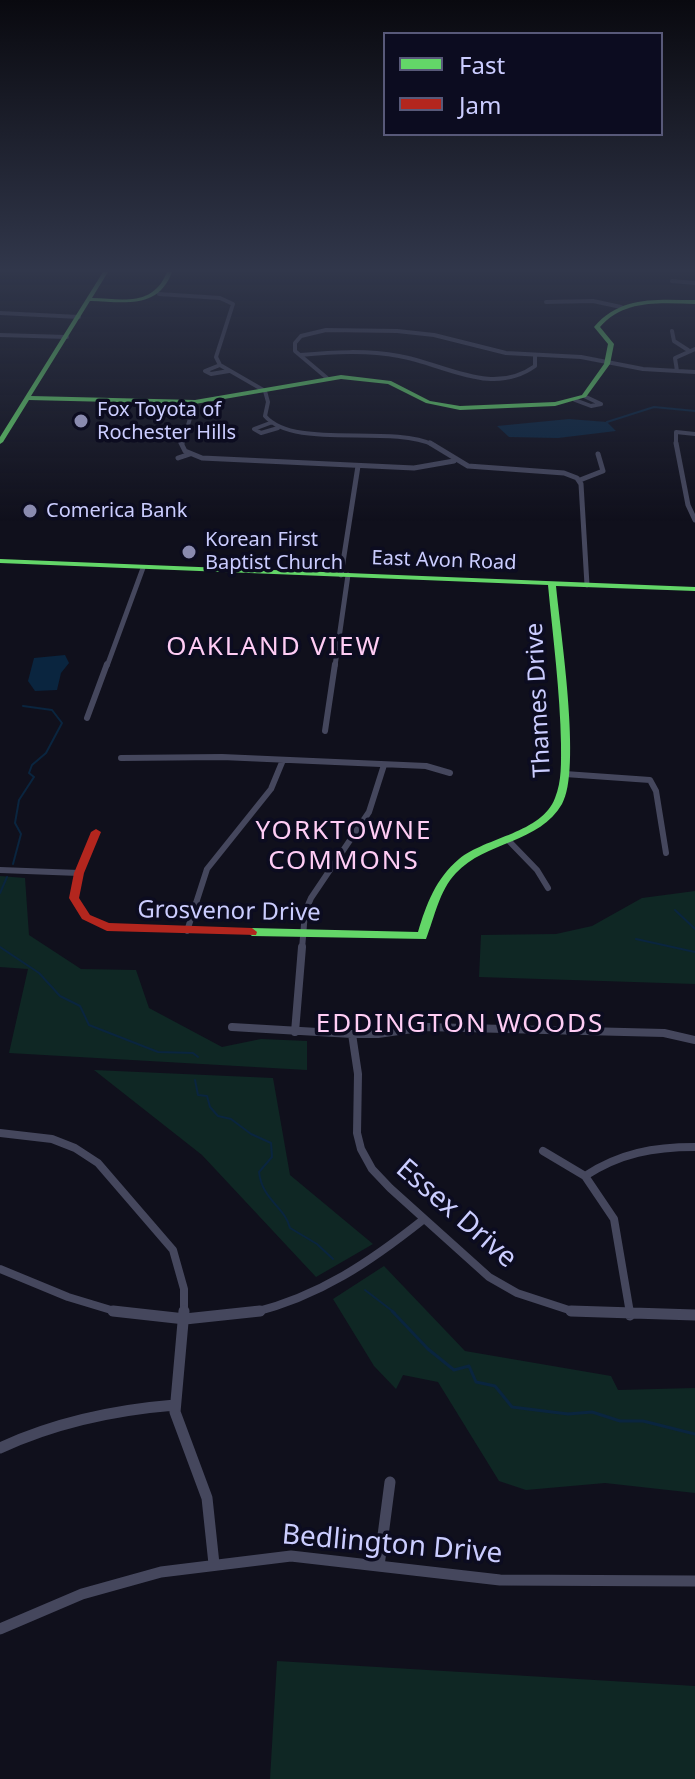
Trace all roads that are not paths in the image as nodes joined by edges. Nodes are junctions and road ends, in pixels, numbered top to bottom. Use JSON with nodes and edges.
{"nodes":[{"id":1,"x":55,"y":355,"type":"edge"},
{"id":2,"x":216,"y":355,"type":"edge"},
{"id":3,"x":300,"y":355,"type":"edge"},
{"id":4,"x":389,"y":355,"type":"edge"},
{"id":5,"x":535,"y":355,"type":"joint"},
{"id":6,"x":608,"y":355,"type":"edge"},
{"id":7,"x":680,"y":355,"type":"edge"},
{"id":8,"x":607,"y":361,"type":"junction"},
{"id":9,"x":220,"y":365,"type":"junction"},
{"id":10,"x":229,"y":371,"type":"junction"},
{"id":11,"x":677,"y":371,"type":"junction"},
{"id":12,"x":695,"y":372,"type":"edge"},
{"id":13,"x":327,"y":378,"type":"junction"},
{"id":14,"x":265,"y":391,"type":"junction"},
{"id":15,"x":28,"y":398,"type":"junction"},
{"id":16,"x":195,"y":402,"type":"junction"},
{"id":17,"x":270,"y":423,"type":"junction"},
{"id":18,"x":278,"y":428,"type":"junction"},
{"id":19,"x":695,"y":434,"type":"edge"},
{"id":20,"x":0,"y":442,"type":"edge"},
{"id":21,"x":190,"y":454,"type":"junction"},
{"id":22,"x":598,"y":454,"type":"dead end"},
{"id":23,"x":178,"y":458,"type":"dead end"},
{"id":24,"x":454,"y":461,"type":"junction"},
{"id":25,"x":358,"y":466,"type":"junction"},
{"id":26,"x":580,"y":480,"type":"junction"},
{"id":27,"x":684,"y":483,"type":"junction"},
{"id":28,"x":695,"y":484,"type":"edge"},
{"id":29,"x":695,"y":520,"type":"edge"},
{"id":30,"x":0,"y":561,"type":"edge"},
{"id":31,"x":143,"y":568,"type":"junction"},
{"id":32,"x":344,"y":575,"type":"junction"},
{"id":33,"x":552,"y":583,"type":"junction"},
{"id":34,"x":587,"y":585,"type":"junction"},
{"id":35,"x":695,"y":589,"type":"edge"},
{"id":36,"x":87,"y":718,"type":"dead end"},
{"id":37,"x":325,"y":731,"type":"dead end"},
{"id":38,"x":121,"y":758,"type":"dead end"},
{"id":39,"x":283,"y":760,"type":"junction"},
{"id":40,"x":384,"y":765,"type":"junction"},
{"id":41,"x":450,"y":773,"type":"dead end"},
{"id":42,"x":565,"y":774,"type":"junction"},
{"id":43,"x":96,"y":832,"type":"dead end"},
{"id":44,"x":507,"y":839,"type":"junction"},
{"id":45,"x":666,"y":853,"type":"dead end"},
{"id":46,"x":0,"y":870,"type":"edge"},
{"id":47,"x":79,"y":873,"type":"junction"},
{"id":48,"x":548,"y":888,"type":"dead end"},
{"id":49,"x":187,"y":931,"type":"junction"},
{"id":50,"x":303,"y":933,"type":"junction"},
{"id":51,"x":422,"y":936,"type":"joint"},
{"id":52,"x":232,"y":1027,"type":"dead end"},
{"id":53,"x":295,"y":1032,"type":"junction"},
{"id":54,"x":352,"y":1034,"type":"junction"},
{"id":55,"x":695,"y":1040,"type":"edge"},
{"id":56,"x":0,"y":1133,"type":"edge"},
{"id":57,"x":695,"y":1147,"type":"edge"},
{"id":58,"x":543,"y":1151,"type":"dead end"},
{"id":59,"x":585,"y":1176,"type":"junction"},
{"id":60,"x":424,"y":1219,"type":"junction"},
{"id":61,"x":0,"y":1269,"type":"edge"},
{"id":62,"x":630,"y":1315,"type":"junction"},
{"id":63,"x":695,"y":1315,"type":"edge"},
{"id":64,"x":183,"y":1319,"type":"junction"},
{"id":65,"x":175,"y":1405,"type":"junction"},
{"id":66,"x":0,"y":1448,"type":"edge"},
{"id":67,"x":390,"y":1482,"type":"dead end"},
{"id":68,"x":214,"y":1564,"type":"junction"},
{"id":69,"x":379,"y":1566,"type":"junction"},
{"id":70,"x":695,"y":1581,"type":"edge"},
{"id":71,"x":0,"y":1629,"type":"edge"}],
"edges":[{"from":1,"to":15,"type":"street"},
{"from":2,"to":9,"type":"street"},
{"from":3,"to":13,"type":"street"},
{"from":4,"to":5,"type":"street"},
{"from":5,"to":8,"type":"street"},
{"from":6,"to":8,"type":"street"},
{"from":7,"to":11,"type":"street"},
{"from":8,"to":11,"type":"street"},
{"from":8,"to":13,"type":"street"},
{"from":9,"to":10,"type":"street"},
{"from":9,"to":10,"type":"street"},
{"from":10,"to":14,"type":"street"},
{"from":11,"to":12,"type":"street"},
{"from":13,"to":14,"type":"street"},
{"from":14,"to":16,"type":"street"},
{"from":14,"to":17,"type":"street"},
{"from":15,"to":16,"type":"street"},
{"from":15,"to":20,"type":"street"},
{"from":16,"to":21,"type":"street"},
{"from":17,"to":18,"type":"street"},
{"from":17,"to":18,"type":"street"},
{"from":18,"to":24,"type":"street"},
{"from":19,"to":27,"type":"street"},
{"from":21,"to":23,"type":"street"},
{"from":21,"to":25,"type":"street"},
{"from":22,"to":26,"type":"street"},
{"from":24,"to":25,"type":"street"},
{"from":24,"to":26,"type":"street"},
{"from":25,"to":32,"type":"street"},
{"from":26,"to":34,"type":"street"},
{"from":27,"to":28,"type":"street"},
{"from":27,"to":29,"type":"street"},
{"from":30,"to":31,"type":"street","name":"East Avon Road"},
{"from":31,"to":32,"type":"street","name":"East Avon Road"},
{"from":31,"to":36,"type":"street"},
{"from":32,"to":33,"type":"street","name":"East Avon Road"},
{"from":32,"to":37,"type":"street"},
{"from":33,"to":34,"type":"street","name":"East Avon Road"},
{"from":33,"to":42,"type":"street","name":"Thames Drive"},
{"from":34,"to":35,"type":"street","name":"East Avon Road"},
{"from":38,"to":39,"type":"street"},
{"from":39,"to":40,"type":"street"},
{"from":39,"to":49,"type":"street"},
{"from":40,"to":41,"type":"street"},
{"from":40,"to":50,"type":"street"},
{"from":42,"to":44,"type":"street","name":"Thames Drive"},
{"from":42,"to":45,"type":"street"},
{"from":43,"to":47,"type":"street"},
{"from":44,"to":48,"type":"street"},
{"from":44,"to":51,"type":"street","name":"Thames Drive"},
{"from":46,"to":47,"type":"street"},
{"from":47,"to":49,"type":"street","name":"Grosvenor Drive"},
{"from":49,"to":50,"type":"street","name":"Grosvenor Drive"},
{"from":50,"to":51,"type":"street","name":"Grosvenor Drive"},
{"from":50,"to":53,"type":"street"},
{"from":52,"to":53,"type":"street"},
{"from":53,"to":54,"type":"street"},
{"from":54,"to":55,"type":"street"},
{"from":54,"to":60,"type":"street","name":"Essex Drive"},
{"from":56,"to":64,"type":"street"},
{"from":57,"to":59,"type":"street"},
{"from":58,"to":59,"type":"street"},
{"from":59,"to":62,"type":"street"},
{"from":60,"to":62,"type":"street","name":"Essex Drive"},
{"from":60,"to":64,"type":"street"},
{"from":61,"to":64,"type":"street"},
{"from":62,"to":63,"type":"street","name":"Essex Drive"},
{"from":64,"to":65,"type":"street"},
{"from":65,"to":66,"type":"street"},
{"from":65,"to":68,"type":"street"},
{"from":67,"to":69,"type":"street"},
{"from":68,"to":69,"type":"street","name":"Bedlington Drive"},
{"from":68,"to":71,"type":"street","name":"Bedlington Drive"},
{"from":69,"to":70,"type":"street","name":"Bedlington Drive"}]}
